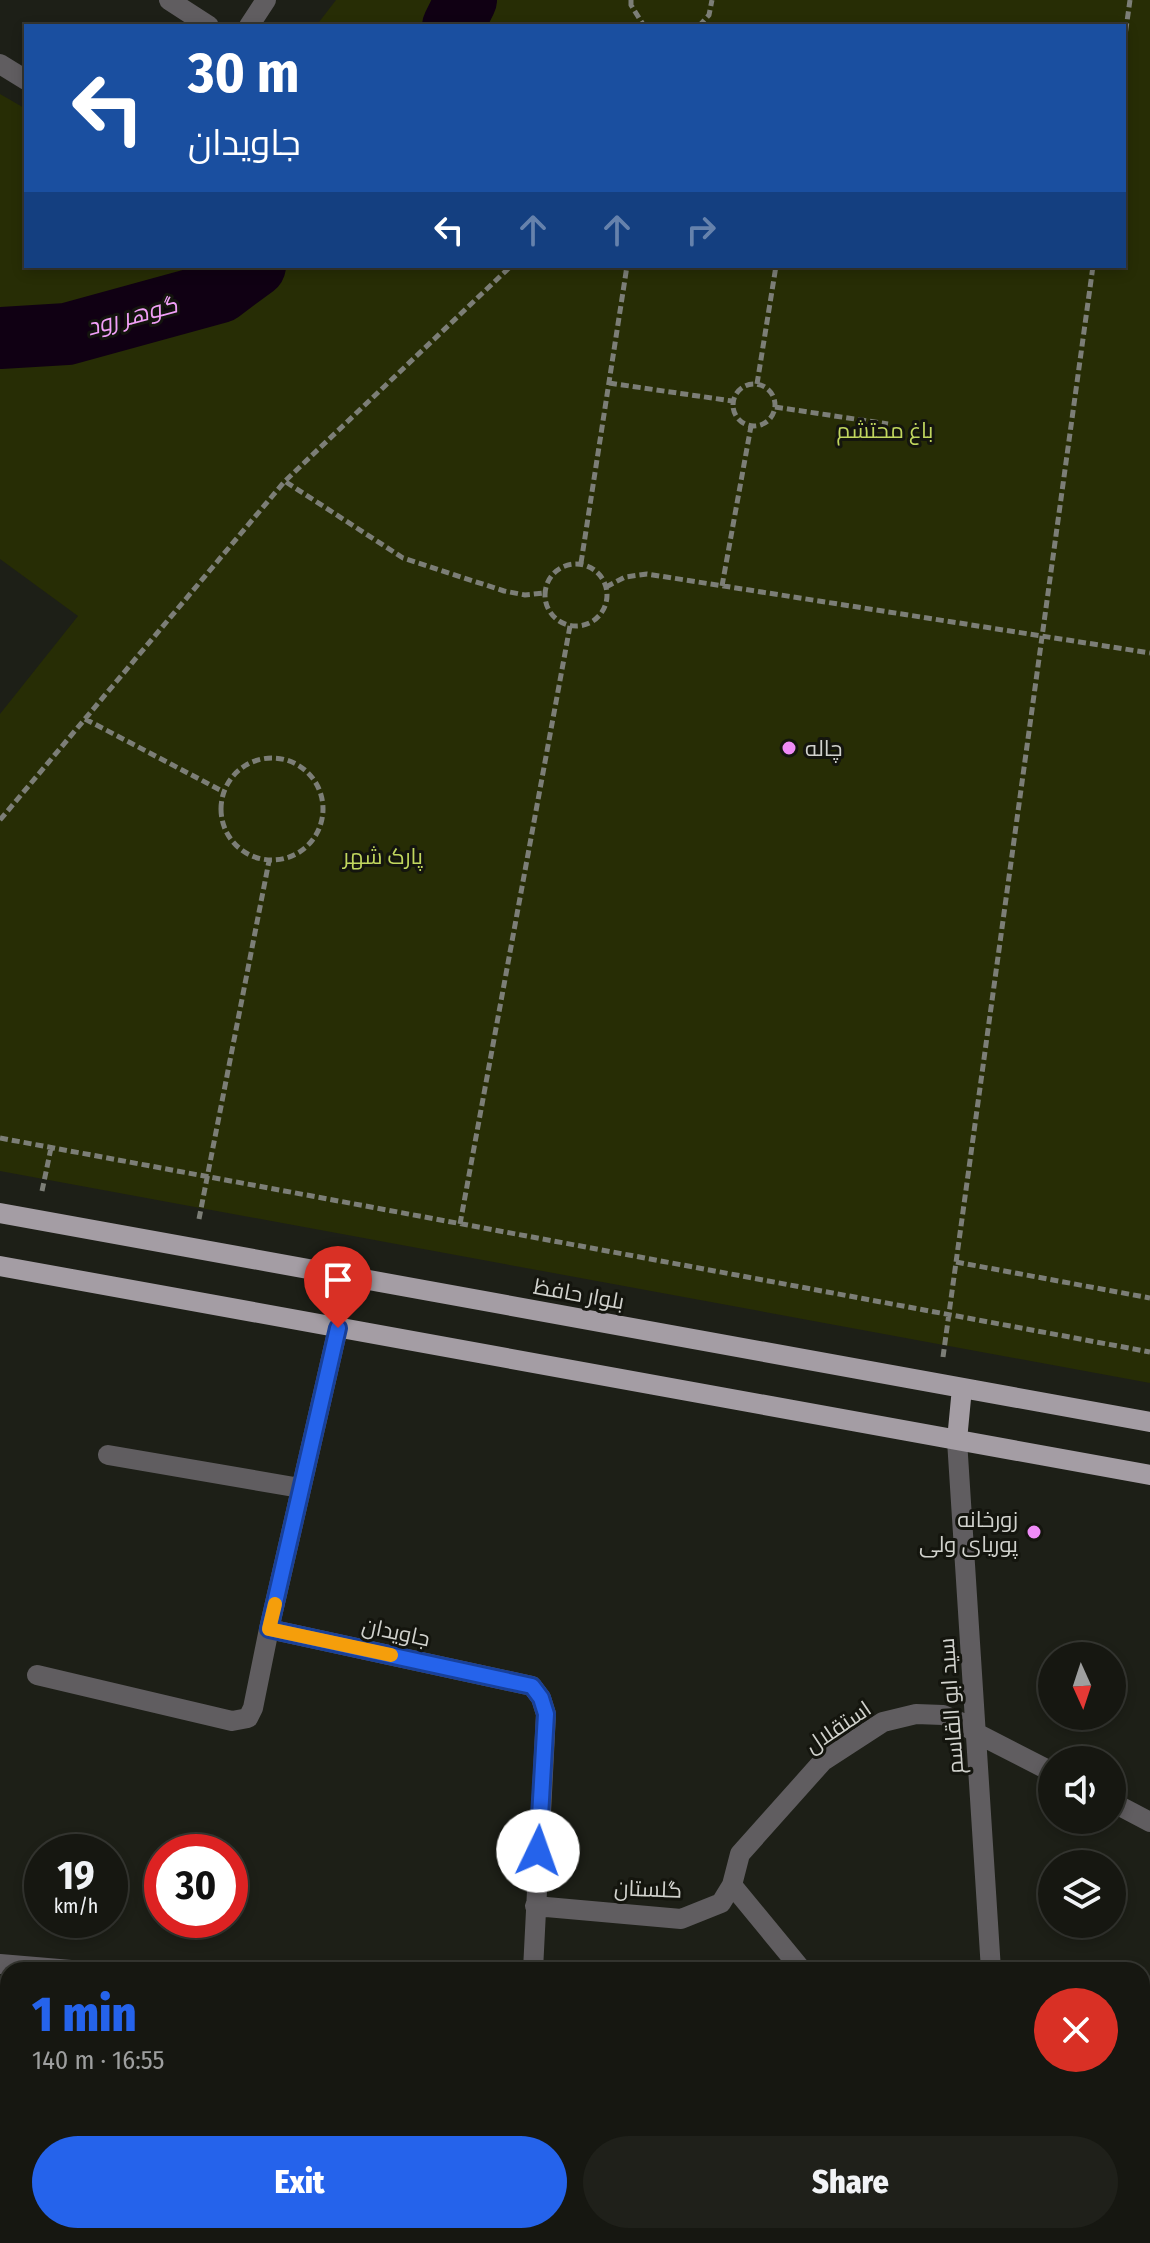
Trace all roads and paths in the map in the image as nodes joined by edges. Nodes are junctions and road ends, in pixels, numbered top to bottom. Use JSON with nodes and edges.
{"nodes":[{"id":1,"x":169,"y":0,"type":"edge"},
{"id":2,"x":266,"y":0,"type":"edge"},
{"id":3,"x":631,"y":0,"type":"edge"},
{"id":4,"x":712,"y":0,"type":"edge"},
{"id":5,"x":1130,"y":0,"type":"edge"},
{"id":6,"x":206,"y":24,"type":"edge"},
{"id":7,"x":250,"y":24,"type":"edge"},
{"id":8,"x":643,"y":24,"type":"edge"},
{"id":9,"x":701,"y":24,"type":"edge"},
{"id":10,"x":1126,"y":29,"type":"edge"},
{"id":11,"x":0,"y":64,"type":"edge"},
{"id":12,"x":24,"y":79,"type":"edge"},
{"id":13,"x":509,"y":268,"type":"edge"},
{"id":14,"x":627,"y":268,"type":"edge"},
{"id":15,"x":776,"y":268,"type":"edge"},
{"id":16,"x":1093,"y":268,"type":"edge"},
{"id":17,"x":609,"y":383,"type":"junction"},
{"id":18,"x":757,"y":384,"type":"junction"},
{"id":19,"x":732,"y":401,"type":"junction"},
{"id":20,"x":775,"y":407,"type":"junction"},
{"id":21,"x":888,"y":424,"type":"dead end"},
{"id":22,"x":751,"y":426,"type":"junction"},
{"id":23,"x":285,"y":481,"type":"junction"},
{"id":24,"x":581,"y":563,"type":"junction"},
{"id":25,"x":722,"y":586,"type":"junction"},
{"id":26,"x":606,"y":587,"type":"junction"},
{"id":27,"x":544,"y":593,"type":"junction"},
{"id":28,"x":570,"y":626,"type":"junction"},
{"id":29,"x":1043,"y":636,"type":"junction"},
{"id":30,"x":1150,"y":653,"type":"edge"},
{"id":31,"x":85,"y":719,"type":"junction"},
{"id":32,"x":224,"y":792,"type":"junction"},
{"id":33,"x":0,"y":820,"type":"edge"},
{"id":34,"x":269,"y":861,"type":"junction"},
{"id":35,"x":0,"y":1138,"type":"edge"},
{"id":36,"x":51,"y":1148,"type":"junction"},
{"id":37,"x":208,"y":1177,"type":"junction"},
{"id":38,"x":42,"y":1191,"type":"dead end"},
{"id":39,"x":0,"y":1213,"type":"edge"},
{"id":40,"x":199,"y":1219,"type":"dead end"},
{"id":41,"x":460,"y":1224,"type":"junction"},
{"id":42,"x":956,"y":1262,"type":"junction"},
{"id":43,"x":0,"y":1266,"type":"edge"},
{"id":44,"x":1150,"y":1298,"type":"edge"},
{"id":45,"x":949,"y":1315,"type":"junction"},
{"id":46,"x":338,"y":1328,"type":"junction"},
{"id":47,"x":1150,"y":1352,"type":"edge"},
{"id":48,"x":943,"y":1358,"type":"dead end"},
{"id":49,"x":962,"y":1388,"type":"junction"},
{"id":50,"x":1150,"y":1422,"type":"edge"},
{"id":51,"x":957,"y":1440,"type":"junction"},
{"id":52,"x":108,"y":1455,"type":"dead end"},
{"id":53,"x":1150,"y":1475,"type":"edge"},
{"id":54,"x":300,"y":1488,"type":"junction"},
{"id":55,"x":269,"y":1629,"type":"junction"},
{"id":56,"x":37,"y":1675,"type":"dead end"},
{"id":57,"x":976,"y":1733,"type":"junction"},
{"id":58,"x":1038,"y":1765,"type":"edge"},
{"id":59,"x":1126,"y":1809,"type":"edge"},
{"id":60,"x":1150,"y":1822,"type":"edge"},
{"id":61,"x":732,"y":1885,"type":"junction"},
{"id":62,"x":535,"y":1906,"type":"junction"},
{"id":63,"x":533,"y":1962,"type":"edge"},
{"id":64,"x":795,"y":1962,"type":"edge"},
{"id":65,"x":990,"y":1962,"type":"edge"}],
"edges":[{"from":1,"to":6,"type":"street"},
{"from":2,"to":7,"type":"street"},
{"from":3,"to":8,"type":"path"},
{"from":4,"to":9,"type":"path"},
{"from":5,"to":10,"type":"path"},
{"from":11,"to":12,"type":"street"},
{"from":13,"to":23,"type":"path"},
{"from":14,"to":17,"type":"path"},
{"from":15,"to":18,"type":"path"},
{"from":16,"to":29,"type":"path"},
{"from":17,"to":19,"type":"path"},
{"from":17,"to":24,"type":"path"},
{"from":18,"to":19,"type":"path"},
{"from":18,"to":20,"type":"path"},
{"from":19,"to":22,"type":"path"},
{"from":20,"to":21,"type":"path"},
{"from":20,"to":22,"type":"path"},
{"from":22,"to":25,"type":"path"},
{"from":23,"to":27,"type":"path"},
{"from":23,"to":31,"type":"path"},
{"from":24,"to":26,"type":"path"},
{"from":24,"to":27,"type":"path"},
{"from":25,"to":26,"type":"path"},
{"from":25,"to":29,"type":"path"},
{"from":26,"to":28,"type":"path"},
{"from":27,"to":28,"type":"path"},
{"from":28,"to":41,"type":"path"},
{"from":29,"to":30,"type":"path"},
{"from":29,"to":42,"type":"path"},
{"from":31,"to":32,"type":"path"},
{"from":31,"to":33,"type":"path"},
{"from":32,"to":34,"type":"path"},
{"from":32,"to":34,"type":"path"},
{"from":34,"to":37,"type":"path"},
{"from":35,"to":36,"type":"path"},
{"from":36,"to":37,"type":"path"},
{"from":36,"to":38,"type":"path"},
{"from":37,"to":40,"type":"path"},
{"from":37,"to":41,"type":"path"},
{"from":39,"to":49,"type":"main road","name":"بلوار حافظ"},
{"from":41,"to":45,"type":"path"},
{"from":42,"to":44,"type":"path"},
{"from":42,"to":45,"type":"path"},
{"from":43,"to":46,"type":"main road"},
{"from":45,"to":47,"type":"path"},
{"from":45,"to":48,"type":"path"},
{"from":46,"to":51,"type":"main road"},
{"from":46,"to":54,"type":"street"},
{"from":49,"to":50,"type":"main road","name":"بلوار حافظ"},
{"from":49,"to":51,"type":"main road"},
{"from":51,"to":53,"type":"main road"},
{"from":51,"to":57,"type":"street","name":"سید ابو القاسم"},
{"from":52,"to":54,"type":"street"},
{"from":54,"to":55,"type":"street"},
{"from":55,"to":56,"type":"street"},
{"from":55,"to":62,"type":"street","name":"جاویدان"},
{"from":57,"to":58,"type":"street","name":"استقلال"},
{"from":57,"to":61,"type":"street","name":"استقلال"},
{"from":57,"to":65,"type":"street","name":"سید ابو القاسم"},
{"from":59,"to":60,"type":"street"},
{"from":61,"to":62,"type":"street","name":"گلستان"},
{"from":61,"to":64,"type":"street"},
{"from":62,"to":63,"type":"street","name":"جاویدان"}]}
